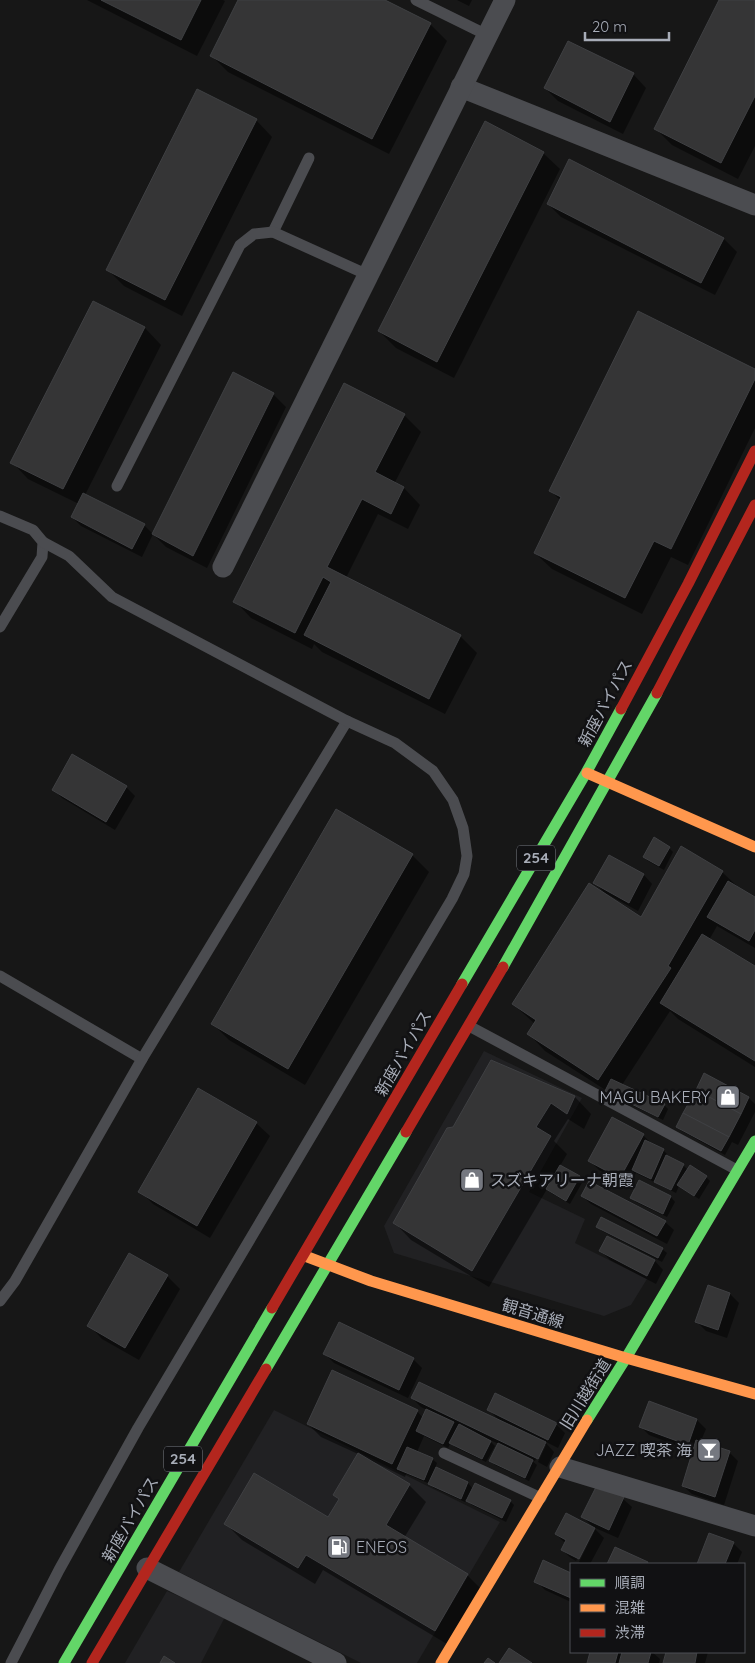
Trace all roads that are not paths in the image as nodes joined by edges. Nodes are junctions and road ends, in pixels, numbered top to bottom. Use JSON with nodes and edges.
{"nodes":[{"id":1,"x":416,"y":0,"type":"edge"},
{"id":2,"x":505,"y":0,"type":"edge"},
{"id":3,"x":487,"y":35,"type":"junction"},
{"id":4,"x":462,"y":87,"type":"junction"},
{"id":5,"x":309,"y":158,"type":"dead end"},
{"id":6,"x":755,"y":205,"type":"edge"},
{"id":7,"x":273,"y":232,"type":"junction"},
{"id":8,"x":368,"y":275,"type":"junction"},
{"id":9,"x":755,"y":451,"type":"edge"},
{"id":10,"x":117,"y":486,"type":"dead end"},
{"id":11,"x":755,"y":505,"type":"edge"},
{"id":12,"x":0,"y":516,"type":"edge"},
{"id":13,"x":43,"y":542,"type":"junction"},
{"id":14,"x":223,"y":567,"type":"dead end"},
{"id":15,"x":0,"y":627,"type":"edge"},
{"id":16,"x":347,"y":721,"type":"junction"},
{"id":17,"x":586,"y":773,"type":"junction"},
{"id":18,"x":609,"y":783,"type":"junction"},
{"id":19,"x":755,"y":847,"type":"edge"},
{"id":20,"x":0,"y":976,"type":"edge"},
{"id":21,"x":469,"y":1026,"type":"junction"},
{"id":22,"x":142,"y":1058,"type":"junction"},
{"id":23,"x":755,"y":1141,"type":"edge"},
{"id":24,"x":738,"y":1170,"type":"junction"},
{"id":25,"x":303,"y":1256,"type":"junction"},
{"id":26,"x":327,"y":1264,"type":"junction"},
{"id":27,"x":0,"y":1301,"type":"edge"},
{"id":28,"x":626,"y":1358,"type":"junction"},
{"id":29,"x":755,"y":1394,"type":"edge"},
{"id":30,"x":444,"y":1453,"type":"dead end"},
{"id":31,"x":560,"y":1467,"type":"junction"},
{"id":32,"x":541,"y":1498,"type":"junction"},
{"id":33,"x":755,"y":1526,"type":"edge"},
{"id":34,"x":147,"y":1568,"type":"junction"},
{"id":35,"x":11,"y":1663,"type":"edge"},
{"id":36,"x":64,"y":1663,"type":"edge"},
{"id":37,"x":92,"y":1663,"type":"edge"},
{"id":38,"x":336,"y":1663,"type":"edge"},
{"id":39,"x":441,"y":1663,"type":"edge"}],
"edges":[{"from":1,"to":3,"type":"lane"},
{"from":2,"to":3,"type":"street"},
{"from":3,"to":4,"type":"street"},
{"from":4,"to":6,"type":"street"},
{"from":4,"to":8,"type":"street"},
{"from":5,"to":7,"type":"lane"},
{"from":7,"to":8,"type":"lane"},
{"from":7,"to":10,"type":"lane"},
{"from":8,"to":14,"type":"street"},
{"from":9,"to":17,"type":"main road","name":"新座バイパス","number":"254"},
{"from":11,"to":18,"type":"main road","number":"254"},
{"from":12,"to":13,"type":"lane"},
{"from":13,"to":15,"type":"lane"},
{"from":13,"to":16,"type":"lane"},
{"from":16,"to":22,"type":"lane"},
{"from":16,"to":35,"type":"lane"},
{"from":17,"to":18,"type":"main road"},
{"from":17,"to":25,"type":"main road","name":"新座バイパス","number":"254"},
{"from":18,"to":19,"type":"main road"},
{"from":18,"to":21,"type":"main road","number":"254"},
{"from":20,"to":22,"type":"lane"},
{"from":21,"to":24,"type":"lane"},
{"from":21,"to":26,"type":"main road","number":"254"},
{"from":22,"to":27,"type":"lane"},
{"from":23,"to":24,"type":"main road","name":"旧川越街道"},
{"from":24,"to":28,"type":"main road","name":"旧川越街道"},
{"from":25,"to":26,"type":"main road","name":"観音通線"},
{"from":25,"to":36,"type":"main road","name":"新座バイパス","number":"254"},
{"from":26,"to":28,"type":"main road","name":"観音通線"},
{"from":26,"to":34,"type":"main road","number":"254"},
{"from":28,"to":29,"type":"main road","name":"観音通線"},
{"from":28,"to":31,"type":"main road","name":"旧川越街道"},
{"from":30,"to":32,"type":"lane"},
{"from":31,"to":32,"type":"main road","name":"旧川越街道"},
{"from":31,"to":33,"type":"street"},
{"from":32,"to":39,"type":"main road","name":"旧川越街道"},
{"from":34,"to":37,"type":"main road","number":"254"},
{"from":34,"to":38,"type":"street"}]}
